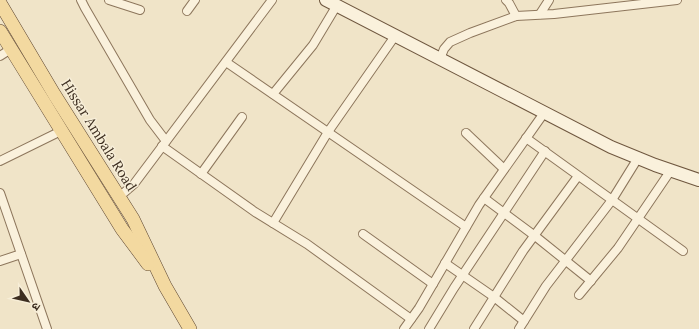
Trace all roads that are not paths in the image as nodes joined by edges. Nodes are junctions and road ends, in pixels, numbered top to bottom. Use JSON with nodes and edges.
{"nodes":[{"id":1,"x":81,"y":0,"type":"edge"},
{"id":2,"x":109,"y":0,"type":"edge"},
{"id":3,"x":195,"y":0,"type":"edge"},
{"id":4,"x":272,"y":0,"type":"edge"},
{"id":5,"x":506,"y":0,"type":"edge"},
{"id":6,"x":549,"y":0,"type":"edge"},
{"id":7,"x":599,"y":0,"type":"edge"},
{"id":8,"x":677,"y":0,"type":"edge"},
{"id":9,"x":646,"y":2,"type":"edge"},
{"id":10,"x":0,"y":3,"type":"edge"},
{"id":11,"x":332,"y":3,"type":"edge"},
{"id":12,"x":597,"y":9,"type":"junction"},
{"id":13,"x":140,"y":10,"type":"dead end"},
{"id":14,"x":187,"y":11,"type":"dead end"},
{"id":15,"x":540,"y":14,"type":"junction"},
{"id":16,"x":516,"y":16,"type":"junction"},
{"id":17,"x":0,"y":31,"type":"edge"},
{"id":18,"x":395,"y":36,"type":"junction"},
{"id":19,"x":5,"y":52,"type":"edge"},
{"id":20,"x":440,"y":59,"type":"junction"},
{"id":21,"x":226,"y":62,"type":"junction"},
{"id":22,"x":273,"y":94,"type":"junction"},
{"id":23,"x":544,"y":113,"type":"junction"},
{"id":24,"x":242,"y":117,"type":"dead end"},
{"id":25,"x":62,"y":130,"type":"junction"},
{"id":26,"x":328,"y":132,"type":"junction"},
{"id":27,"x":466,"y":133,"type":"dead end"},
{"id":28,"x":526,"y":138,"type":"junction"},
{"id":29,"x":164,"y":144,"type":"junction"},
{"id":30,"x":545,"y":151,"type":"junction"},
{"id":31,"x":638,"y":158,"type":"junction"},
{"id":32,"x":0,"y":161,"type":"edge"},
{"id":33,"x":504,"y":169,"type":"junction"},
{"id":34,"x":671,"y":170,"type":"junction"},
{"id":35,"x":201,"y":174,"type":"junction"},
{"id":36,"x":578,"y":176,"type":"junction"},
{"id":37,"x":699,"y":180,"type":"edge"},
{"id":38,"x":0,"y":193,"type":"edge"},
{"id":39,"x":119,"y":197,"type":"junction"},
{"id":40,"x":484,"y":198,"type":"junction"},
{"id":41,"x":612,"y":200,"type":"junction"},
{"id":42,"x":504,"y":213,"type":"junction"},
{"id":43,"x":638,"y":219,"type":"junction"},
{"id":44,"x":273,"y":223,"type":"junction"},
{"id":45,"x":466,"y":227,"type":"junction"},
{"id":46,"x":363,"y":234,"type":"dead end"},
{"id":47,"x":535,"y":236,"type":"junction"},
{"id":48,"x":683,"y":252,"type":"dead end"},
{"id":49,"x":21,"y":254,"type":"junction"},
{"id":50,"x":566,"y":260,"type":"junction"},
{"id":51,"x":0,"y":261,"type":"edge"},
{"id":52,"x":445,"y":263,"type":"junction"},
{"id":53,"x":463,"y":275,"type":"junction"},
{"id":54,"x":591,"y":281,"type":"junction"},
{"id":55,"x":433,"y":284,"type":"junction"},
{"id":56,"x":165,"y":286,"type":"junction"},
{"id":57,"x":579,"y":295,"type":"dead end"},
{"id":58,"x":494,"y":297,"type":"junction"},
{"id":59,"x":411,"y":319,"type":"junction"},
{"id":60,"x":524,"y":321,"type":"junction"},
{"id":61,"x":47,"y":329,"type":"edge"},
{"id":62,"x":190,"y":329,"type":"edge"},
{"id":63,"x":404,"y":329,"type":"edge"},
{"id":64,"x":430,"y":329,"type":"edge"},
{"id":65,"x":474,"y":329,"type":"edge"},
{"id":66,"x":519,"y":329,"type":"edge"}],
"edges":[{"from":1,"to":29,"type":"street"},
{"from":2,"to":13,"type":"street"},
{"from":3,"to":14,"type":"street"},
{"from":4,"to":21,"type":"street"},
{"from":5,"to":16,"type":"street"},
{"from":6,"to":15,"type":"street"},
{"from":7,"to":12,"type":"street"},
{"from":8,"to":9,"type":"street"},
{"from":9,"to":12,"type":"street"},
{"from":10,"to":39,"type":"main road","name":"Hissar Ambala Road"},
{"from":11,"to":18,"type":"street"},
{"from":11,"to":22,"type":"street"},
{"from":12,"to":15,"type":"street"},
{"from":15,"to":16,"type":"street"},
{"from":16,"to":20,"type":"street"},
{"from":17,"to":19,"type":"main road","name":"Hissar Ambala Road"},
{"from":18,"to":20,"type":"street"},
{"from":18,"to":26,"type":"street"},
{"from":19,"to":25,"type":"main road","name":"Hissar Ambala Road"},
{"from":20,"to":23,"type":"street"},
{"from":21,"to":22,"type":"street"},
{"from":21,"to":29,"type":"street"},
{"from":22,"to":26,"type":"street"},
{"from":23,"to":28,"type":"street"},
{"from":23,"to":31,"type":"street"},
{"from":24,"to":35,"type":"street"},
{"from":25,"to":32,"type":"street"},
{"from":25,"to":56,"type":"main road","name":"Hissar Ambala Road"},
{"from":26,"to":44,"type":"street"},
{"from":26,"to":45,"type":"street"},
{"from":27,"to":33,"type":"street"},
{"from":28,"to":30,"type":"street"},
{"from":28,"to":33,"type":"street"},
{"from":29,"to":35,"type":"street"},
{"from":29,"to":39,"type":"street"},
{"from":30,"to":36,"type":"street"},
{"from":30,"to":42,"type":"street"},
{"from":31,"to":34,"type":"street"},
{"from":31,"to":41,"type":"street"},
{"from":33,"to":40,"type":"street"},
{"from":34,"to":37,"type":"street"},
{"from":34,"to":43,"type":"street"},
{"from":35,"to":44,"type":"street"},
{"from":36,"to":41,"type":"street"},
{"from":36,"to":47,"type":"street"},
{"from":38,"to":49,"type":"street"},
{"from":39,"to":56,"type":"main road","name":"Hissar Ambala Road"},
{"from":40,"to":42,"type":"street"},
{"from":40,"to":45,"type":"street"},
{"from":41,"to":43,"type":"street"},
{"from":41,"to":50,"type":"street"},
{"from":42,"to":47,"type":"street"},
{"from":42,"to":53,"type":"street"},
{"from":43,"to":48,"type":"street"},
{"from":43,"to":54,"type":"street"},
{"from":44,"to":59,"type":"street"},
{"from":45,"to":52,"type":"street"},
{"from":46,"to":55,"type":"street"},
{"from":47,"to":50,"type":"street"},
{"from":47,"to":58,"type":"street"},
{"from":49,"to":51,"type":"street"},
{"from":49,"to":61,"type":"street"},
{"from":50,"to":54,"type":"street"},
{"from":50,"to":60,"type":"street"},
{"from":52,"to":53,"type":"street"},
{"from":52,"to":55,"type":"street"},
{"from":53,"to":58,"type":"street"},
{"from":53,"to":64,"type":"street"},
{"from":54,"to":57,"type":"street"},
{"from":55,"to":59,"type":"street"},
{"from":56,"to":62,"type":"main road","name":"Hissar Ambala Road"},
{"from":58,"to":60,"type":"street"},
{"from":58,"to":65,"type":"street"},
{"from":59,"to":63,"type":"street"},
{"from":60,"to":66,"type":"street"}]}
